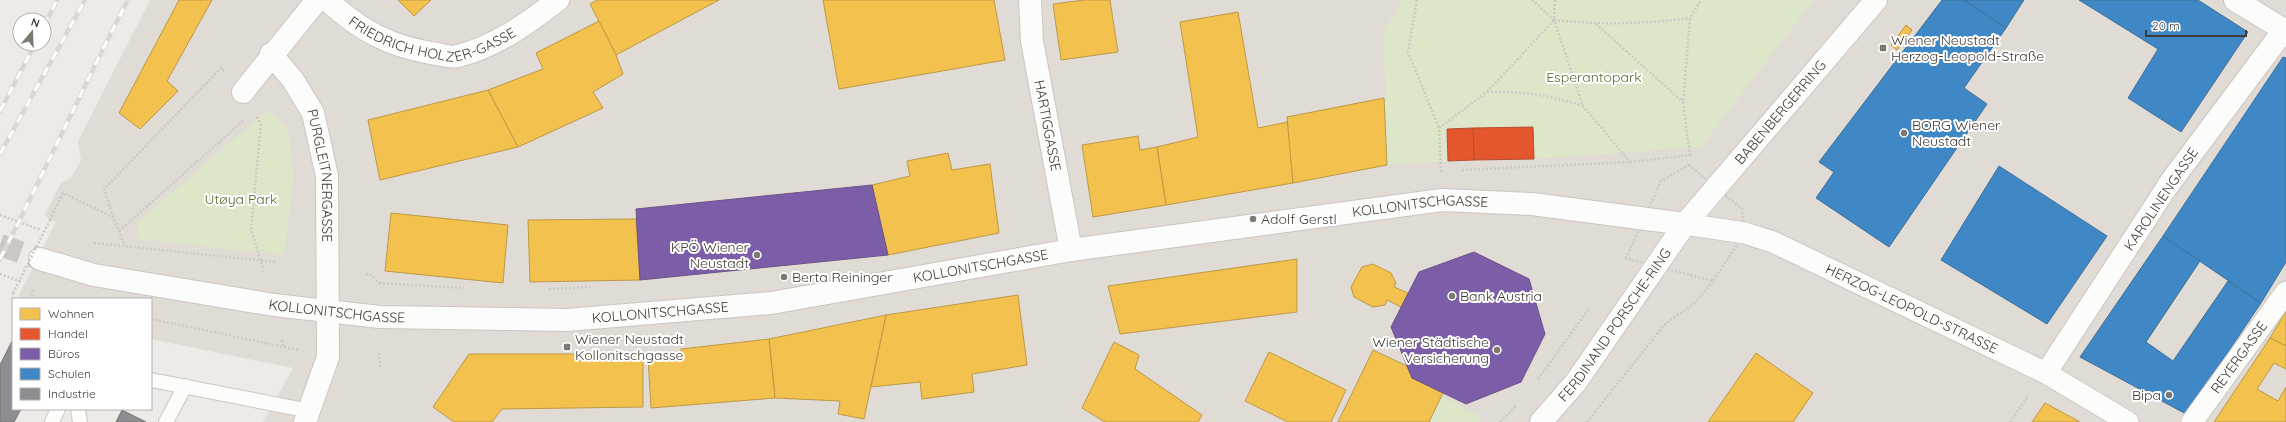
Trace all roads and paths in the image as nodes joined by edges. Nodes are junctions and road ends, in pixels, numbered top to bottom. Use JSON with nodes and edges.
{"nodes":[{"id":1,"x":317,"y":0,"type":"edge"},
{"id":2,"x":326,"y":0,"type":"edge"},
{"id":3,"x":558,"y":0,"type":"edge"},
{"id":4,"x":1030,"y":0,"type":"edge"},
{"id":5,"x":1417,"y":0,"type":"edge"},
{"id":6,"x":1532,"y":0,"type":"edge"},
{"id":7,"x":1555,"y":0,"type":"edge"},
{"id":8,"x":1701,"y":0,"type":"edge"},
{"id":9,"x":1876,"y":0,"type":"edge"},
{"id":10,"x":2235,"y":0,"type":"edge"},
{"id":11,"x":1690,"y":18,"type":"junction"},
{"id":12,"x":1554,"y":20,"type":"junction"},
{"id":13,"x":1596,"y":24,"type":"junction"},
{"id":14,"x":2285,"y":30,"type":"edge"},
{"id":15,"x":271,"y":54,"type":"junction"},
{"id":16,"x":243,"y":92,"type":"junction"},
{"id":17,"x":1487,"y":92,"type":"junction"},
{"id":18,"x":1684,"y":103,"type":"junction"},
{"id":19,"x":1583,"y":106,"type":"junction"},
{"id":20,"x":254,"y":111,"type":"junction"},
{"id":21,"x":1439,"y":128,"type":"junction"},
{"id":22,"x":1630,"y":162,"type":"junction"},
{"id":23,"x":1456,"y":170,"type":"dead end"},
{"id":24,"x":1441,"y":171,"type":"junction"},
{"id":25,"x":1449,"y":171,"type":"dead end"},
{"id":26,"x":1433,"y":172,"type":"dead end"},
{"id":27,"x":1701,"y":174,"type":"dead end"},
{"id":28,"x":2169,"y":184,"type":"joint"},
{"id":29,"x":1442,"y":200,"type":"junction"},
{"id":30,"x":1650,"y":206,"type":"dead end"},
{"id":31,"x":113,"y":217,"type":"junction"},
{"id":32,"x":1685,"y":224,"type":"junction"},
{"id":33,"x":119,"y":231,"type":"junction"},
{"id":34,"x":1070,"y":250,"type":"junction"},
{"id":35,"x":1626,"y":258,"type":"dead end"},
{"id":36,"x":40,"y":259,"type":"tunnel mouth"},
{"id":37,"x":260,"y":259,"type":"junction"},
{"id":38,"x":1728,"y":259,"type":"dead end"},
{"id":39,"x":277,"y":262,"type":"dead end"},
{"id":40,"x":1621,"y":264,"type":"dead end"},
{"id":41,"x":264,"y":271,"type":"dead end"},
{"id":42,"x":1677,"y":271,"type":"dead end"},
{"id":43,"x":366,"y":274,"type":"dead end"},
{"id":44,"x":1713,"y":281,"type":"junction"},
{"id":45,"x":378,"y":283,"type":"junction"},
{"id":46,"x":34,"y":287,"type":"dead end"},
{"id":47,"x":592,"y":287,"type":"dead end"},
{"id":48,"x":379,"y":288,"type":"dead end"},
{"id":49,"x":470,"y":288,"type":"dead end"},
{"id":50,"x":546,"y":289,"type":"dead end"},
{"id":51,"x":2286,"y":292,"type":"edge"},
{"id":52,"x":14,"y":298,"type":"edge"},
{"id":53,"x":30,"y":298,"type":"edge"},
{"id":54,"x":1595,"y":301,"type":"dead end"},
{"id":55,"x":328,"y":310,"type":"junction"},
{"id":56,"x":152,"y":319,"type":"edge"},
{"id":57,"x":282,"y":340,"type":"dead end"},
{"id":58,"x":380,"y":353,"type":"dead end"},
{"id":59,"x":380,"y":368,"type":"dead end"},
{"id":60,"x":2046,"y":373,"type":"junction"},
{"id":61,"x":152,"y":380,"type":"edge"},
{"id":62,"x":1536,"y":381,"type":"dead end"},
{"id":63,"x":185,"y":386,"type":"junction"},
{"id":64,"x":1518,"y":404,"type":"dead end"},
{"id":65,"x":58,"y":410,"type":"edge"},
{"id":66,"x":78,"y":410,"type":"edge"},
{"id":67,"x":307,"y":417,"type":"edge"},
{"id":68,"x":52,"y":422,"type":"edge"},
{"id":69,"x":80,"y":422,"type":"edge"},
{"id":70,"x":166,"y":422,"type":"edge"},
{"id":71,"x":1500,"y":422,"type":"edge"},
{"id":72,"x":1541,"y":422,"type":"edge"},
{"id":73,"x":1587,"y":422,"type":"edge"},
{"id":74,"x":2128,"y":422,"type":"edge"},
{"id":75,"x":2192,"y":422,"type":"edge"}],
"edges":[{"from":1,"to":15,"type":"street"},
{"from":2,"to":3,"type":"street","name":"FRIEDRICH HOLZER-GASSE"},
{"from":4,"to":34,"type":"street","name":"HARTIGGASSE"},
{"from":5,"to":21,"type":"path"},
{"from":6,"to":12,"type":"path"},
{"from":7,"to":12,"type":"path"},
{"from":8,"to":11,"type":"path"},
{"from":9,"to":32,"type":"street","name":"BABENBERGERRING"},
{"from":10,"to":14,"type":"street"},
{"from":11,"to":13,"type":"path"},
{"from":11,"to":18,"type":"path"},
{"from":12,"to":13,"type":"path"},
{"from":12,"to":17,"type":"path"},
{"from":12,"to":19,"type":"path"},
{"from":13,"to":18,"type":"path"},
{"from":14,"to":28,"type":"street","name":"KAROLINENGASSE"},
{"from":15,"to":16,"type":"street"},
{"from":15,"to":55,"type":"street","name":"PURGLEITNERGASSE"},
{"from":16,"to":20,"type":"path"},
{"from":16,"to":31,"type":"path"},
{"from":17,"to":19,"type":"path"},
{"from":17,"to":21,"type":"path"},
{"from":18,"to":22,"type":"path"},
{"from":19,"to":22,"type":"path"},
{"from":20,"to":33,"type":"path"},
{"from":20,"to":37,"type":"path"},
{"from":21,"to":24,"type":"path"},
{"from":22,"to":23,"type":"path"},
{"from":24,"to":25,"type":"path"},
{"from":24,"to":26,"type":"path"},
{"from":24,"to":29,"type":"path"},
{"from":27,"to":30,"type":"path"},
{"from":28,"to":60,"type":"street","name":"KAROLINENGASSE"},
{"from":29,"to":32,"type":"street","name":"KOLLONITSCHGASSE"},
{"from":29,"to":34,"type":"street","name":"KOLLONITSCHGASSE"},
{"from":31,"to":33,"type":"path"},
{"from":31,"to":52,"type":"path","bridge":true},
{"from":32,"to":60,"type":"street","name":"HERZOG-LEOPOLD-STRASSE"},
{"from":32,"to":72,"type":"street","name":"FERDINAND PORSCHE-RING"},
{"from":33,"to":37,"type":"path"},
{"from":34,"to":55,"type":"street","name":"KOLLONITSCHGASSE"},
{"from":35,"to":40,"type":"path"},
{"from":36,"to":55,"type":"street","name":"KOLLONITSCHGASSE"},
{"from":37,"to":39,"type":"path"},
{"from":37,"to":41,"type":"path"},
{"from":38,"to":44,"type":"path"},
{"from":42,"to":44,"type":"path"},
{"from":43,"to":45,"type":"path"},
{"from":44,"to":73,"type":"path"},
{"from":45,"to":48,"type":"path"},
{"from":45,"to":49,"type":"path"},
{"from":46,"to":53,"type":"path"},
{"from":47,"to":50,"type":"path"},
{"from":51,"to":75,"type":"street","name":"REYERGASSE"},
{"from":54,"to":62,"type":"path"},
{"from":55,"to":67,"type":"street","name":"PURGLEITNERGASSE"},
{"from":56,"to":57,"type":"path"},
{"from":58,"to":59,"type":"path"},
{"from":60,"to":74,"type":"street","name":"HERZOG-LEOPOLD-STRASSE"},
{"from":61,"to":63,"type":"lane"},
{"from":63,"to":67,"type":"lane"},
{"from":63,"to":70,"type":"lane"},
{"from":64,"to":71,"type":"path"},
{"from":65,"to":68,"type":"lane"},
{"from":66,"to":69,"type":"lane"}]}
